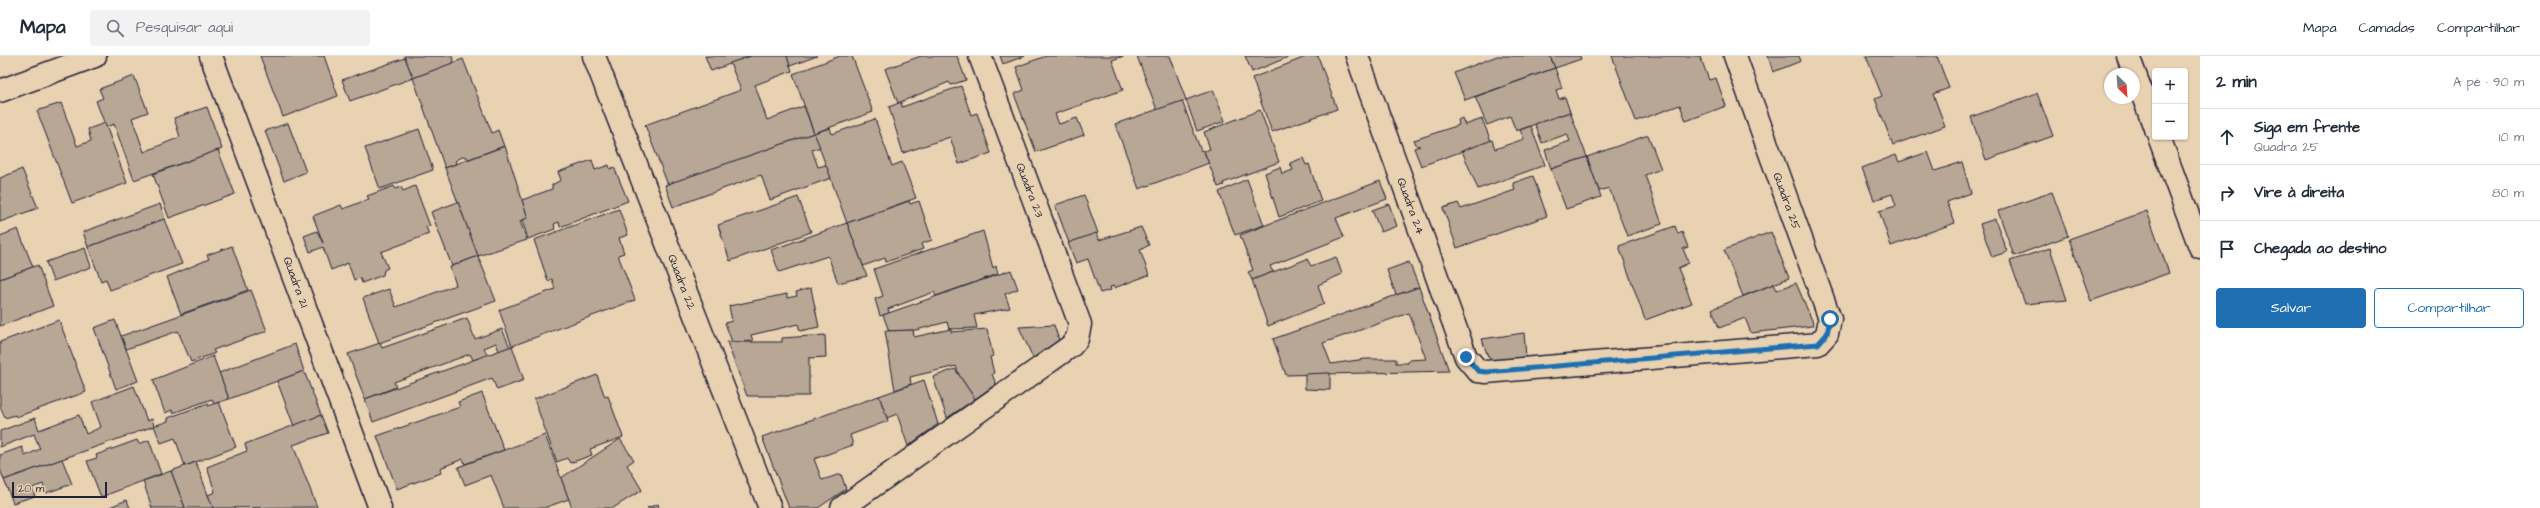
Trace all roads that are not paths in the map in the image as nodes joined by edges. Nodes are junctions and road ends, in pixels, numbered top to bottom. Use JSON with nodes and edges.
{"nodes":[{"id":1,"x":95,"y":56,"type":"edge"},
{"id":2,"x":211,"y":56,"type":"edge"},
{"id":3,"x":594,"y":56,"type":"edge"},
{"id":4,"x":980,"y":56,"type":"edge"},
{"id":5,"x":1357,"y":56,"type":"edge"},
{"id":6,"x":1735,"y":56,"type":"edge"},
{"id":7,"x":2128,"y":56,"type":"edge"},
{"id":8,"x":0,"y":90,"type":"edge"},
{"id":9,"x":2152,"y":120,"type":"edge"},
{"id":10,"x":2160,"y":140,"type":"edge"},
{"id":11,"x":2200,"y":247,"type":"edge"},
{"id":12,"x":1818,"y":344,"type":"joint"},
{"id":13,"x":380,"y":508,"type":"edge"},
{"id":14,"x":770,"y":508,"type":"edge"},
{"id":15,"x":842,"y":508,"type":"edge"}],
"edges":[{"from":1,"to":8,"type":"street"},
{"from":2,"to":13,"type":"street","name":"Quadra 21"},
{"from":3,"to":14,"type":"street","name":"Quadra 22"},
{"from":4,"to":15,"type":"street","name":"Quadra 23"},
{"from":5,"to":12,"type":"street","name":"Quadra 24"},
{"from":6,"to":12,"type":"street","name":"Quadra 25"},
{"from":7,"to":9,"type":"street"},
{"from":10,"to":11,"type":"street"}]}
